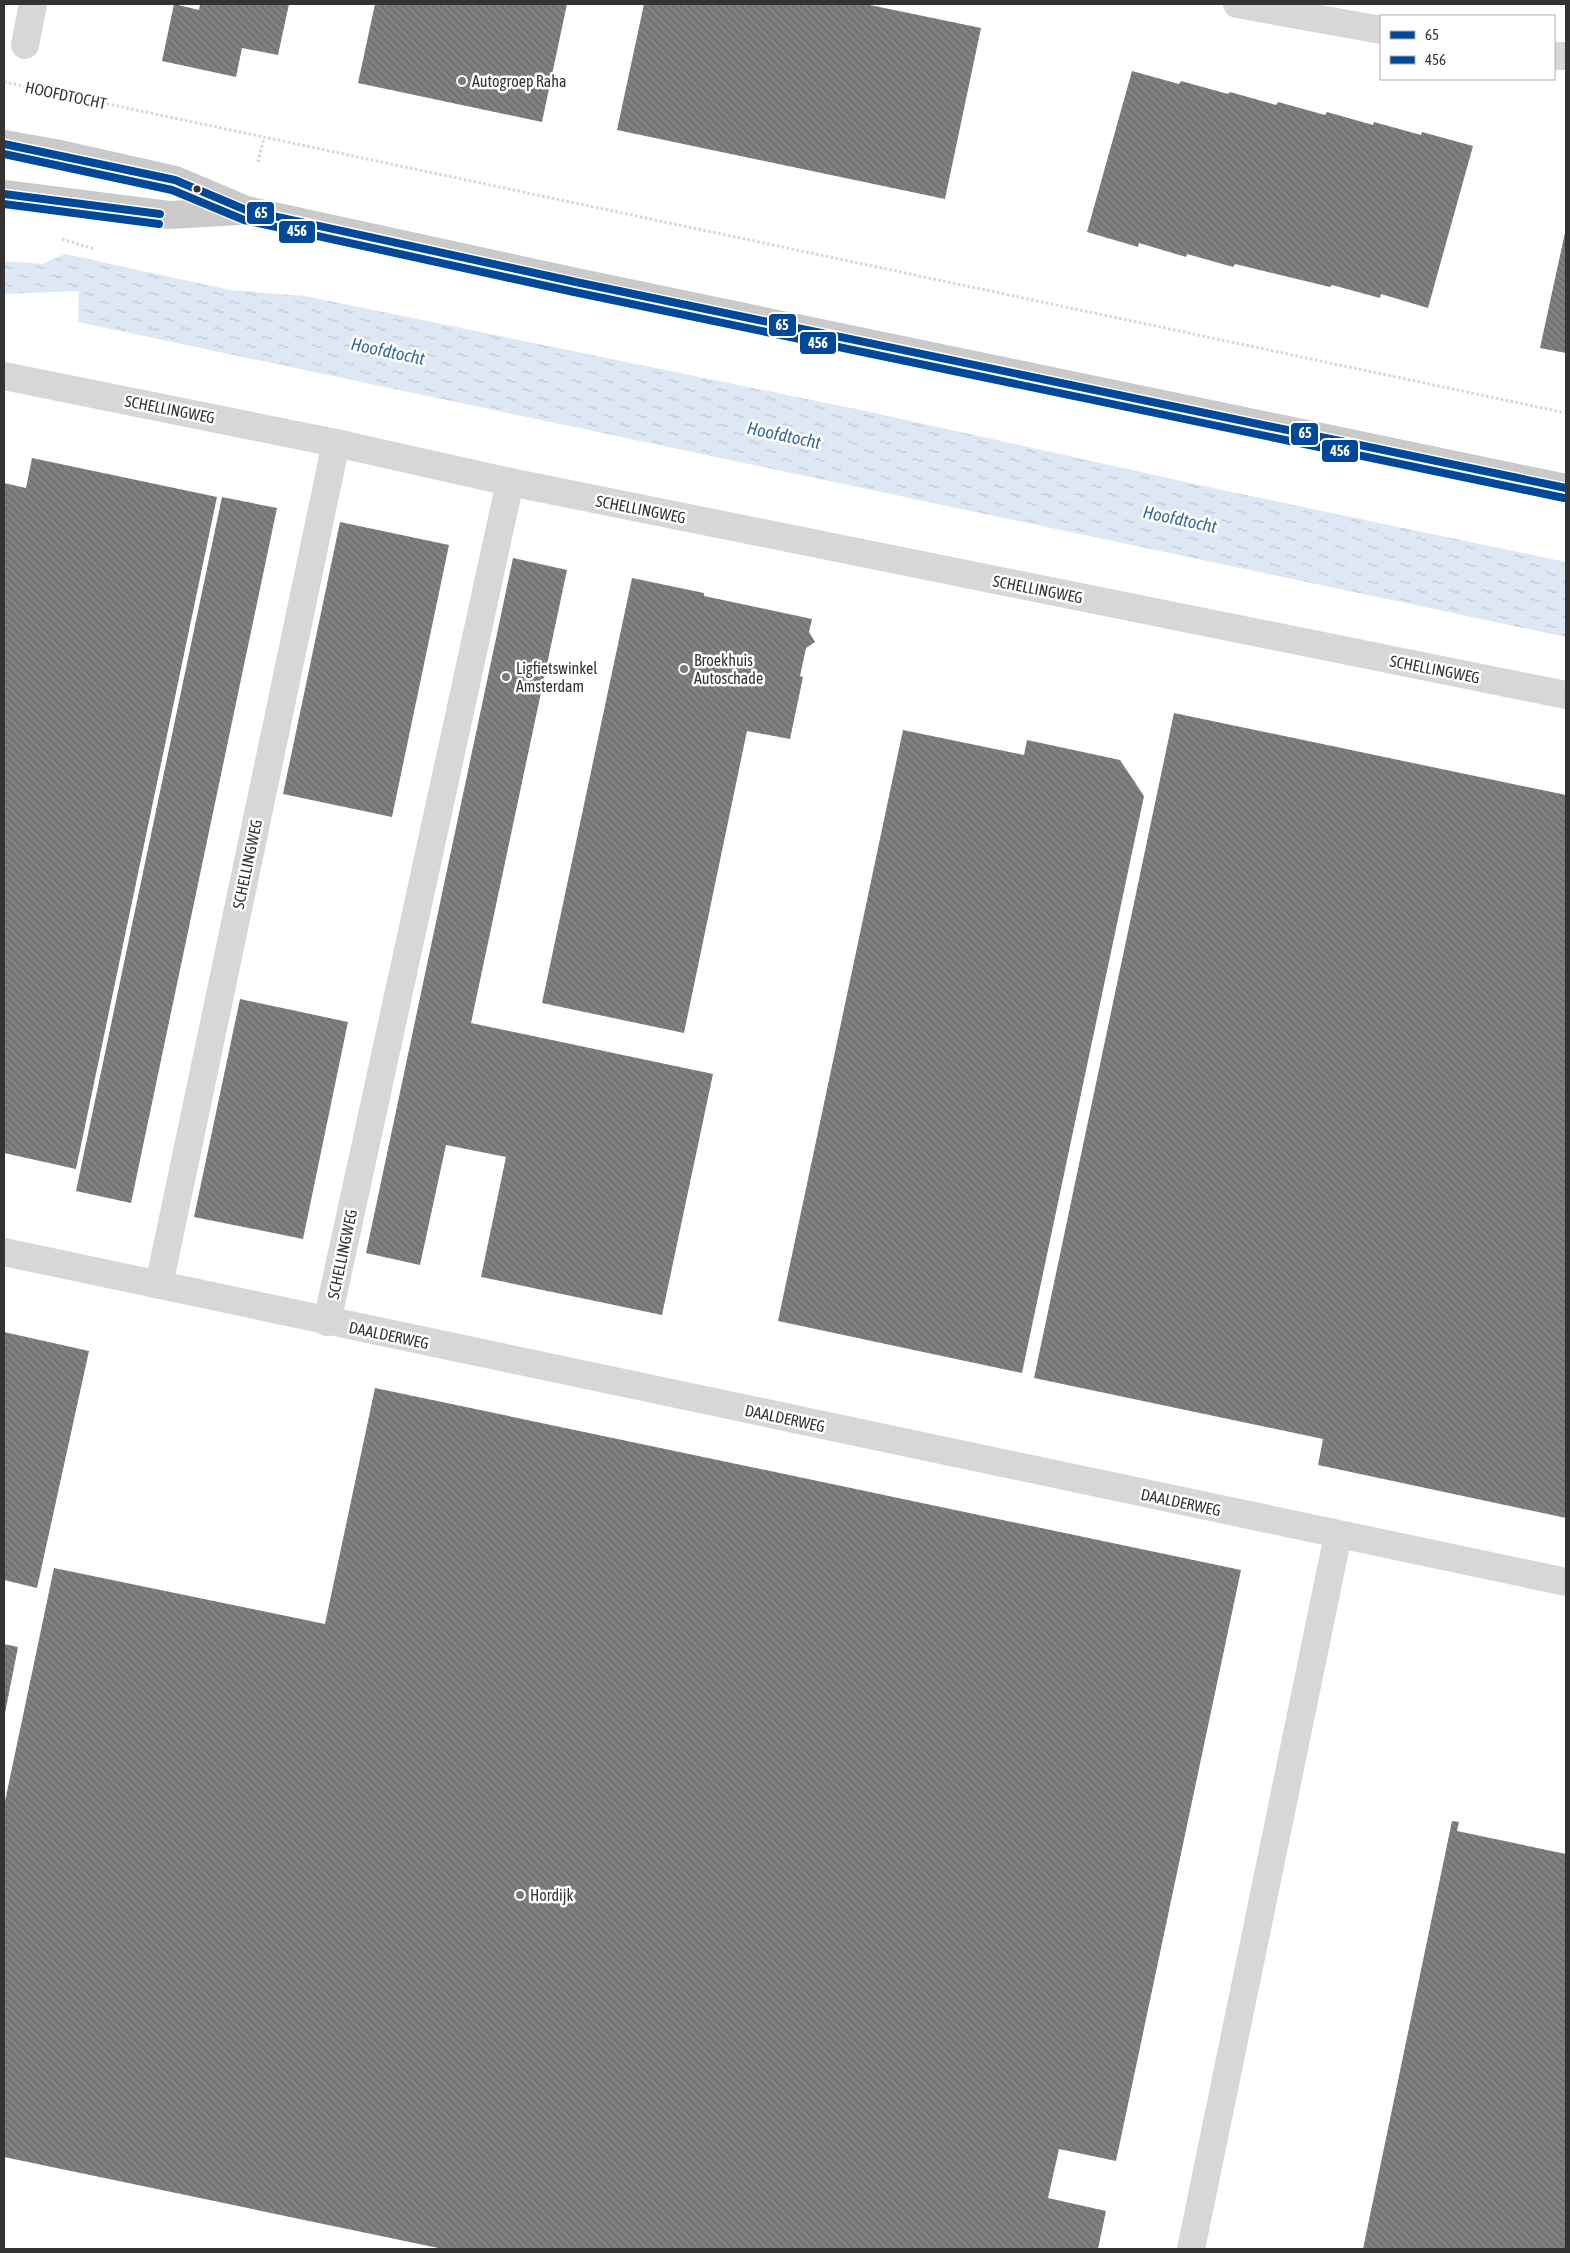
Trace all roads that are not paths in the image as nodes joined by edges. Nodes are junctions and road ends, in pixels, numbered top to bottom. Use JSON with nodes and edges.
{"nodes":[{"id":1,"x":33,"y":4,"type":"edge"},
{"id":2,"x":1237,"y":4,"type":"edge"},
{"id":3,"x":1380,"y":30,"type":"edge"},
{"id":4,"x":25,"y":45,"type":"dead end"},
{"id":5,"x":4,"y":144,"type":"edge"},
{"id":6,"x":4,"y":194,"type":"edge"},
{"id":7,"x":246,"y":210,"type":"junction"},
{"id":8,"x":4,"y":376,"type":"edge"},
{"id":9,"x":336,"y":443,"type":"junction"},
{"id":10,"x":510,"y":482,"type":"junction"},
{"id":11,"x":1566,"y":488,"type":"edge"},
{"id":12,"x":1566,"y":695,"type":"edge"},
{"id":13,"x":4,"y":1252,"type":"edge"},
{"id":14,"x":159,"y":1285,"type":"junction"},
{"id":15,"x":327,"y":1322,"type":"junction"},
{"id":16,"x":1338,"y":1535,"type":"junction"},
{"id":17,"x":1566,"y":1582,"type":"edge"},
{"id":18,"x":1191,"y":2249,"type":"edge"}],
"edges":[{"from":1,"to":4,"type":"street"},
{"from":2,"to":3,"type":"street"},
{"from":5,"to":7,"type":"main road"},
{"from":6,"to":7,"type":"main road"},
{"from":7,"to":11,"type":"main road"},
{"from":8,"to":9,"type":"street","name":"SCHELLINGWEG"},
{"from":9,"to":10,"type":"street","name":"SCHELLINGWEG"},
{"from":9,"to":14,"type":"street","name":"SCHELLINGWEG"},
{"from":10,"to":12,"type":"street","name":"SCHELLINGWEG"},
{"from":10,"to":15,"type":"street","name":"SCHELLINGWEG"},
{"from":13,"to":14,"type":"street","name":"DAALDERWEG"},
{"from":14,"to":15,"type":"street","name":"DAALDERWEG"},
{"from":15,"to":16,"type":"street","name":"DAALDERWEG"},
{"from":16,"to":17,"type":"street","name":"DAALDERWEG"},
{"from":16,"to":18,"type":"street"}]}
